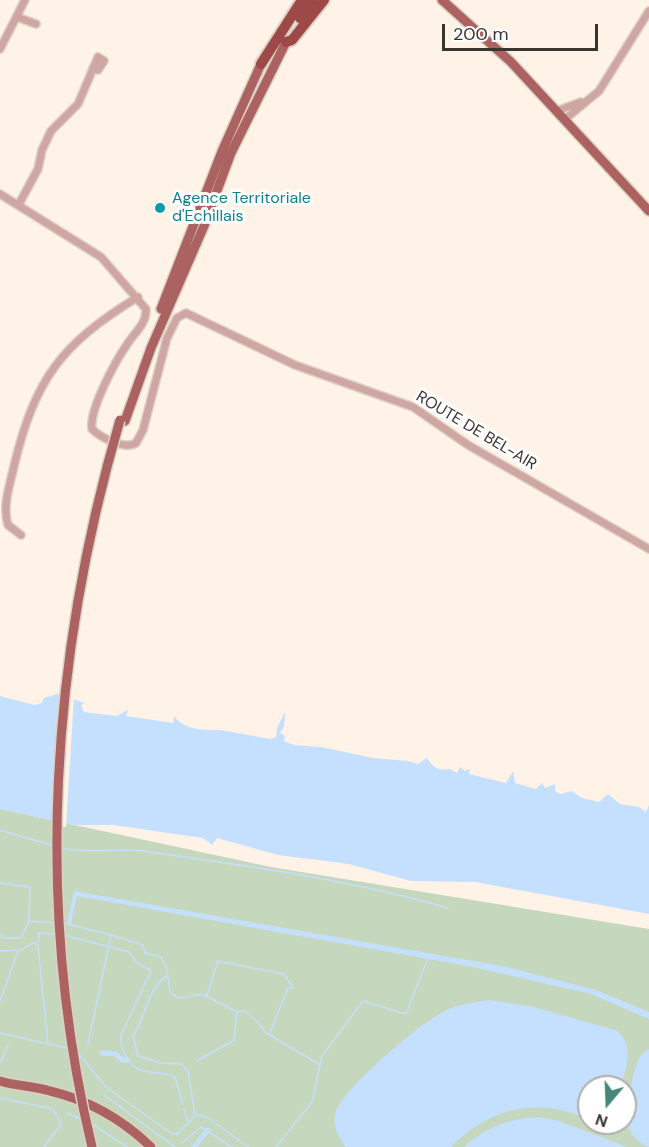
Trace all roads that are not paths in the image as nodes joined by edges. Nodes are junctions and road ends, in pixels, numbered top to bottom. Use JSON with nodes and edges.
{"nodes":[{"id":1,"x":25,"y":0,"type":"edge"},
{"id":2,"x":292,"y":0,"type":"edge"},
{"id":3,"x":302,"y":0,"type":"edge"},
{"id":4,"x":312,"y":0,"type":"edge"},
{"id":5,"x":324,"y":0,"type":"edge"},
{"id":6,"x":442,"y":0,"type":"edge"},
{"id":7,"x":649,"y":11,"type":"edge"},
{"id":8,"x":16,"y":17,"type":"junction"},
{"id":9,"x":36,"y":24,"type":"dead end"},
{"id":10,"x":286,"y":42,"type":"junction"},
{"id":11,"x":0,"y":49,"type":"edge"},
{"id":12,"x":261,"y":64,"type":"junction"},
{"id":13,"x":93,"y":68,"type":"dead end"},
{"id":14,"x":589,"y":99,"type":"junction"},
{"id":15,"x":557,"y":111,"type":"junction"},
{"id":16,"x":564,"y":120,"type":"junction"},
{"id":17,"x":0,"y":194,"type":"edge"},
{"id":18,"x":19,"y":204,"type":"junction"},
{"id":19,"x":649,"y":211,"type":"edge"},
{"id":20,"x":138,"y":297,"type":"junction"},
{"id":21,"x":122,"y":421,"type":"junction"},
{"id":22,"x":21,"y":536,"type":"dead end"},
{"id":23,"x":649,"y":549,"type":"edge"},
{"id":24,"x":2,"y":1082,"type":"edge"},
{"id":25,"x":92,"y":1147,"type":"edge"},
{"id":26,"x":98,"y":1147,"type":"edge"},
{"id":27,"x":151,"y":1147,"type":"edge"}],
"edges":[{"from":1,"to":8,"type":"street"},
{"from":2,"to":12,"type":"highway"},
{"from":3,"to":12,"type":"highway"},
{"from":4,"to":10,"type":"highway"},
{"from":5,"to":10,"type":"highway"},
{"from":6,"to":15,"type":"main road"},
{"from":7,"to":14,"type":"street"},
{"from":8,"to":9,"type":"street"},
{"from":8,"to":11,"type":"street"},
{"from":10,"to":21,"type":"main road"},
{"from":12,"to":21,"type":"main road"},
{"from":13,"to":18,"type":"street"},
{"from":14,"to":15,"type":"street"},
{"from":14,"to":16,"type":"street"},
{"from":15,"to":16,"type":"main road"},
{"from":16,"to":19,"type":"main road"},
{"from":17,"to":18,"type":"street"},
{"from":18,"to":20,"type":"street"},
{"from":20,"to":22,"type":"street"},
{"from":20,"to":23,"type":"street","name":"ROUTE DE BEL-AIR"},
{"from":21,"to":25,"type":"main road","bridge":true},
{"from":21,"to":26,"type":"main road","bridge":true},
{"from":24,"to":27,"type":"main road"}]}
